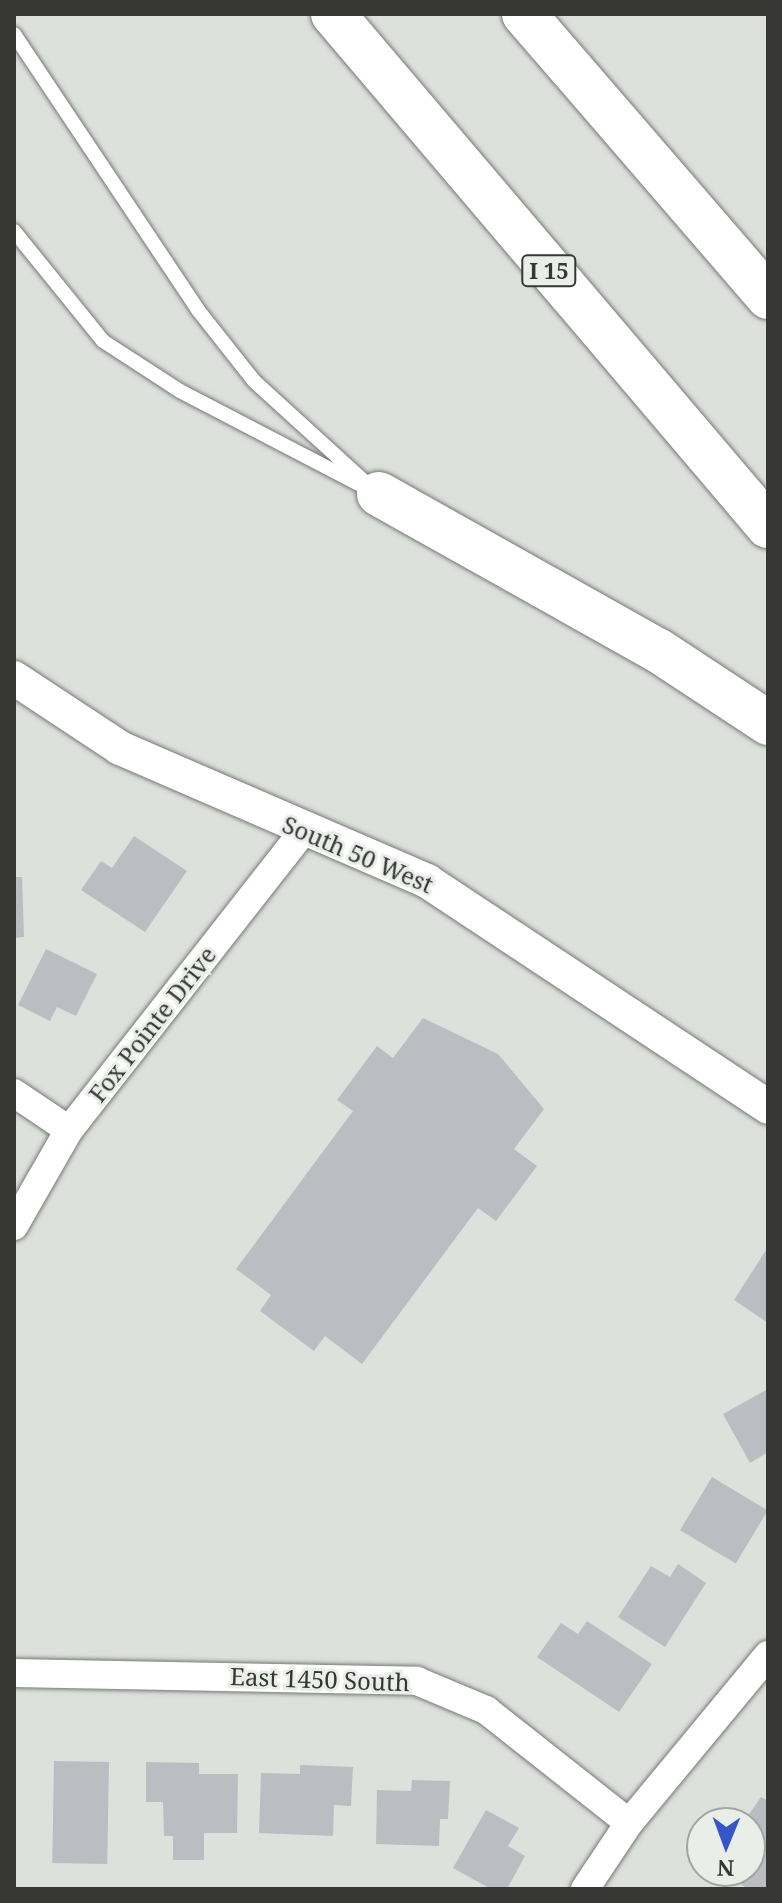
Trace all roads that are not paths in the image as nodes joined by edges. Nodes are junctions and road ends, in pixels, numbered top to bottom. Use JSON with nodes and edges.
{"nodes":[{"id":1,"x":333,"y":14,"type":"edge"},
{"id":2,"x":524,"y":14,"type":"edge"},
{"id":3,"x":14,"y":34,"type":"edge"},
{"id":4,"x":14,"y":231,"type":"edge"},
{"id":5,"x":768,"y":297,"type":"edge"},
{"id":6,"x":379,"y":494,"type":"junction"},
{"id":7,"x":768,"y":526,"type":"edge"},
{"id":8,"x":14,"y":678,"type":"edge"},
{"id":9,"x":768,"y":723,"type":"edge"},
{"id":10,"x":303,"y":832,"type":"junction"},
{"id":11,"x":14,"y":1093,"type":"edge"},
{"id":12,"x":768,"y":1107,"type":"edge"},
{"id":13,"x":69,"y":1130,"type":"junction"},
{"id":14,"x":14,"y":1226,"type":"edge"},
{"id":15,"x":768,"y":1655,"type":"edge"},
{"id":16,"x":14,"y":1673,"type":"edge"},
{"id":17,"x":629,"y":1823,"type":"junction"},
{"id":18,"x":585,"y":1889,"type":"edge"}],
"edges":[{"from":1,"to":7,"type":"highway","number":"I 15"},
{"from":2,"to":5,"type":"highway"},
{"from":3,"to":6,"type":"lane"},
{"from":4,"to":6,"type":"lane"},
{"from":6,"to":9,"type":"highway"},
{"from":8,"to":10,"type":"street","name":"South 50 West"},
{"from":10,"to":12,"type":"street","name":"South 50 West"},
{"from":10,"to":13,"type":"street","name":"Fox Pointe Drive"},
{"from":11,"to":13,"type":"street"},
{"from":13,"to":14,"type":"street","name":"Fox Pointe Drive"},
{"from":15,"to":17,"type":"street"},
{"from":16,"to":17,"type":"street","name":"East 1450 South"},
{"from":17,"to":18,"type":"street"}]}
